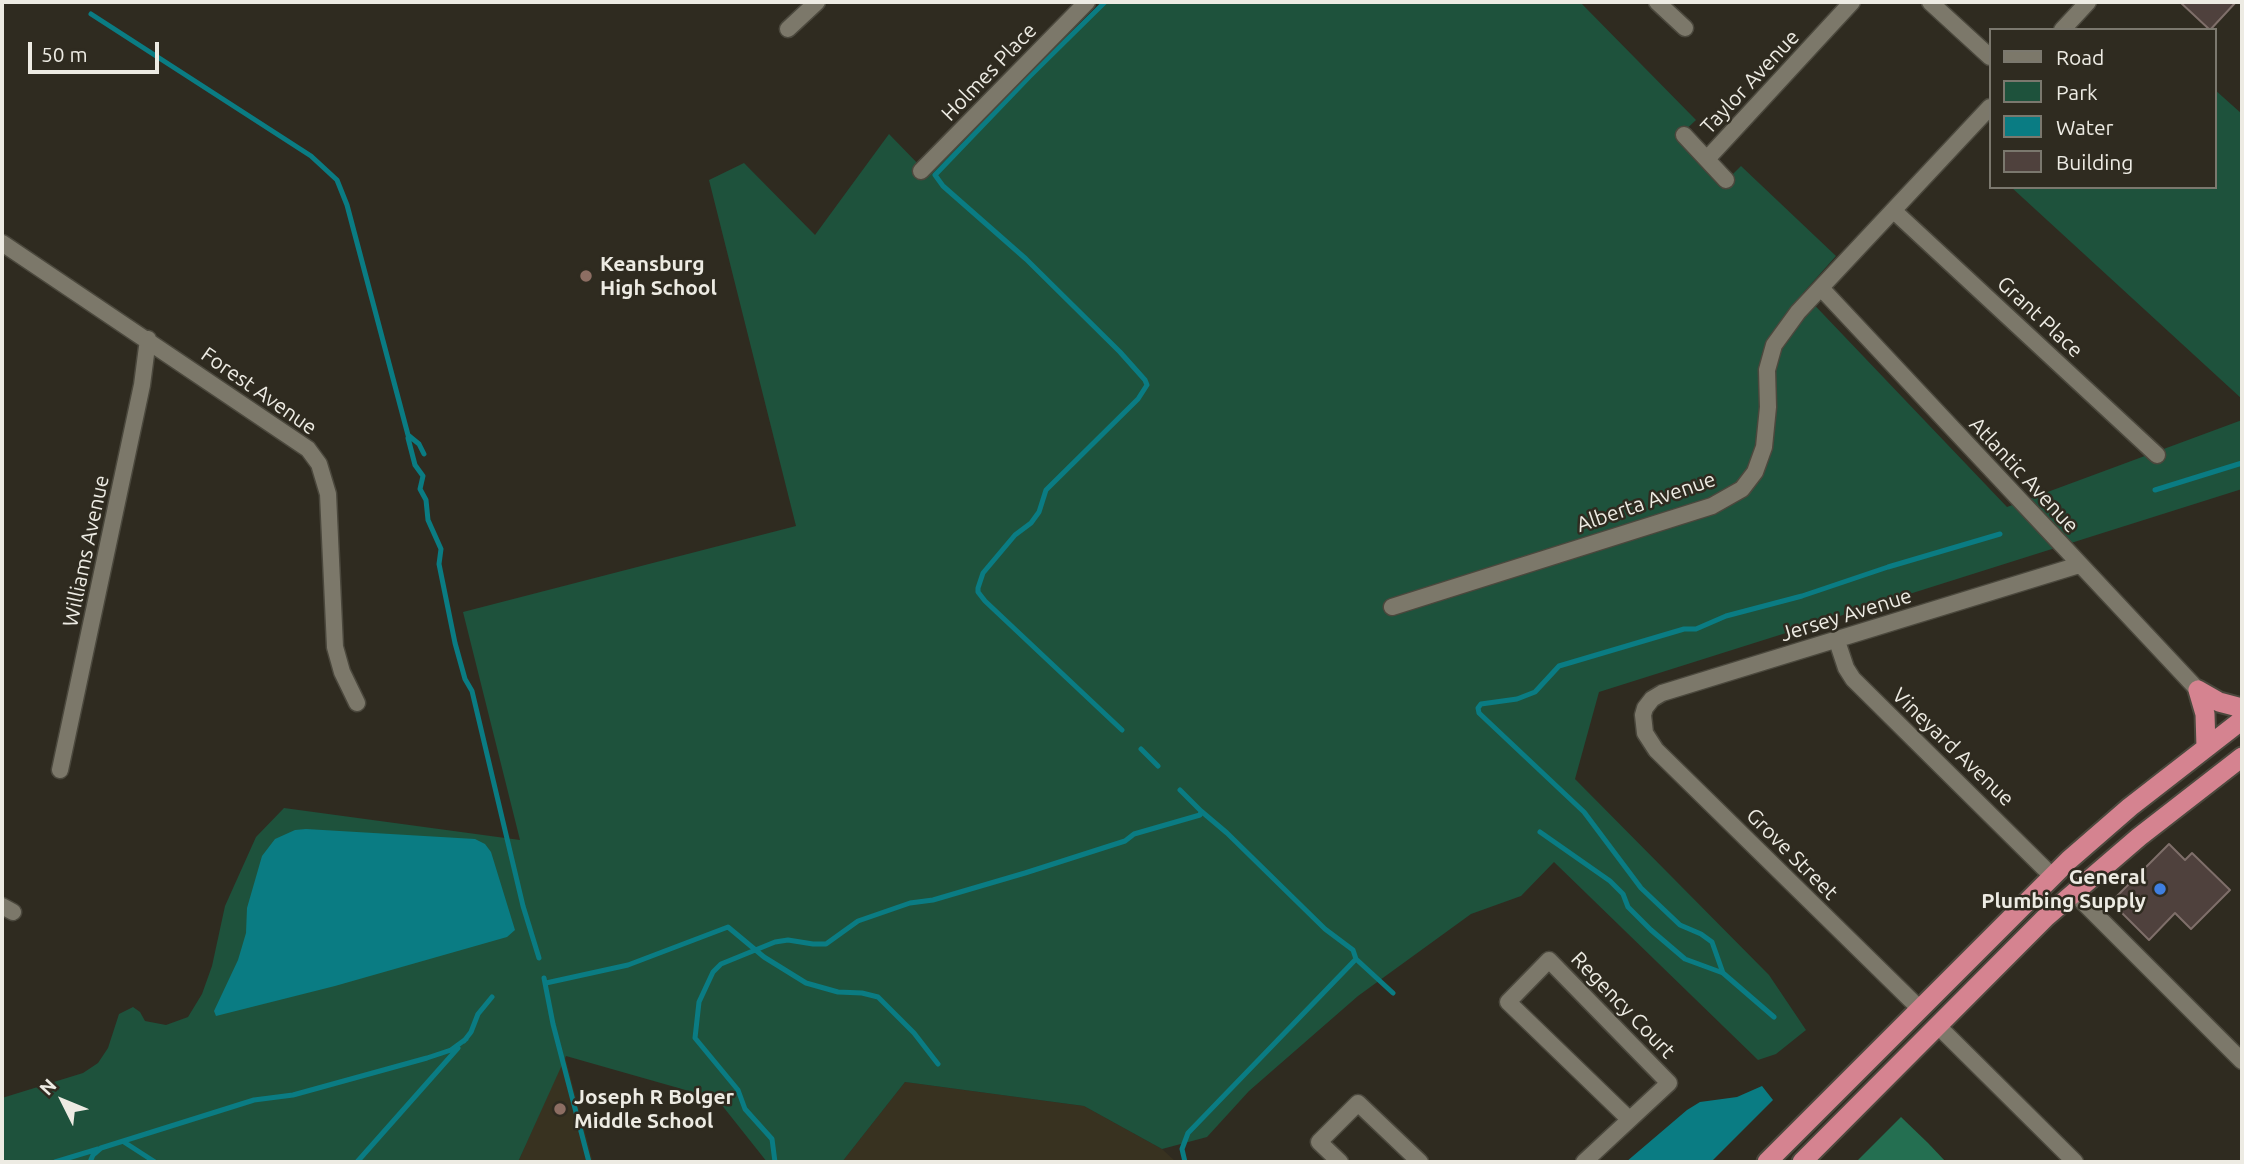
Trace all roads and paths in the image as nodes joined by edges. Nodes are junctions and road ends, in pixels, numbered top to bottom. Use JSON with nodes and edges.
{"nodes":[{"id":1,"x":817,"y":2,"type":"edge"},
{"id":2,"x":1087,"y":2,"type":"edge"},
{"id":3,"x":1657,"y":2,"type":"edge"},
{"id":4,"x":1852,"y":2,"type":"edge"},
{"id":5,"x":1930,"y":2,"type":"edge"},
{"id":6,"x":2088,"y":2,"type":"edge"},
{"id":7,"x":1685,"y":28,"type":"dead end"},
{"id":8,"x":2064,"y":28,"type":"edge"},
{"id":9,"x":788,"y":29,"type":"dead end"},
{"id":10,"x":1988,"y":55,"type":"edge"},
{"id":11,"x":1988,"y":109,"type":"edge"},
{"id":12,"x":1684,"y":135,"type":"dead end"},
{"id":13,"x":1707,"y":159,"type":"junction"},
{"id":14,"x":921,"y":171,"type":"dead end"},
{"id":15,"x":1727,"y":180,"type":"dead end"},
{"id":16,"x":1894,"y":211,"type":"junction"},
{"id":17,"x":3,"y":248,"type":"edge"},
{"id":18,"x":1821,"y":288,"type":"junction"},
{"id":19,"x":148,"y":340,"type":"junction"},
{"id":20,"x":2157,"y":455,"type":"dead end"},
{"id":21,"x":2079,"y":565,"type":"junction"},
{"id":22,"x":1392,"y":607,"type":"dead end"},
{"id":23,"x":1837,"y":641,"type":"junction"},
{"id":24,"x":2198,"y":690,"type":"junction"},
{"id":25,"x":358,"y":703,"type":"dead end"},
{"id":26,"x":2242,"y":708,"type":"edge"},
{"id":27,"x":2242,"y":720,"type":"edge"},
{"id":28,"x":1643,"y":723,"type":"joint"},
{"id":29,"x":2206,"y":747,"type":"junction"},
{"id":30,"x":2242,"y":757,"type":"edge"},
{"id":31,"x":60,"y":770,"type":"dead end"},
{"id":32,"x":2052,"y":876,"type":"junction"},
{"id":33,"x":2074,"y":893,"type":"junction"},
{"id":34,"x":1920,"y":1009,"type":"junction"},
{"id":35,"x":1938,"y":1026,"type":"junction"},
{"id":36,"x":2242,"y":1061,"type":"edge"},
{"id":37,"x":1629,"y":1119,"type":"junction"},
{"id":38,"x":1340,"y":1162,"type":"edge"},
{"id":39,"x":1420,"y":1162,"type":"edge"},
{"id":40,"x":1584,"y":1162,"type":"edge"},
{"id":41,"x":1766,"y":1162,"type":"edge"},
{"id":42,"x":1802,"y":1162,"type":"edge"},
{"id":43,"x":2075,"y":1162,"type":"edge"}],
"edges":[{"from":1,"to":9,"type":"street"},
{"from":2,"to":14,"type":"street","name":"Holmes Place"},
{"from":3,"to":7,"type":"street"},
{"from":4,"to":13,"type":"street","name":"Taylor Avenue"},
{"from":5,"to":10,"type":"street"},
{"from":6,"to":8,"type":"street"},
{"from":11,"to":16,"type":"street","name":"Alberta Avenue"},
{"from":12,"to":13,"type":"street"},
{"from":13,"to":15,"type":"street"},
{"from":16,"to":18,"type":"street","name":"Alberta Avenue"},
{"from":16,"to":20,"type":"street","name":"Grant Place"},
{"from":17,"to":19,"type":"street","name":"Forest Avenue"},
{"from":18,"to":21,"type":"street","name":"Atlantic Avenue"},
{"from":18,"to":22,"type":"street","name":"Alberta Avenue"},
{"from":19,"to":25,"type":"street","name":"Forest Avenue"},
{"from":19,"to":31,"type":"street","name":"Williams Avenue"},
{"from":21,"to":23,"type":"street","name":"Jersey Avenue"},
{"from":21,"to":24,"type":"street","name":"Atlantic Avenue"},
{"from":23,"to":28,"type":"street","name":"Jersey Avenue"},
{"from":23,"to":32,"type":"street","name":"Vineyard Avenue"},
{"from":24,"to":26,"type":"highway"},
{"from":24,"to":29,"type":"highway"},
{"from":27,"to":29,"type":"highway"},
{"from":28,"to":34,"type":"street","name":"Grove Street"},
{"from":29,"to":32,"type":"highway"},
{"from":30,"to":33,"type":"highway"},
{"from":32,"to":34,"type":"highway"},
{"from":33,"to":35,"type":"highway"},
{"from":33,"to":36,"type":"street"},
{"from":34,"to":41,"type":"highway"},
{"from":35,"to":42,"type":"highway"},
{"from":35,"to":43,"type":"street"},
{"from":37,"to":37,"type":"street","name":"Regency Court"},
{"from":37,"to":40,"type":"street","name":"Regency Court"},
{"from":38,"to":39,"type":"street"}]}
